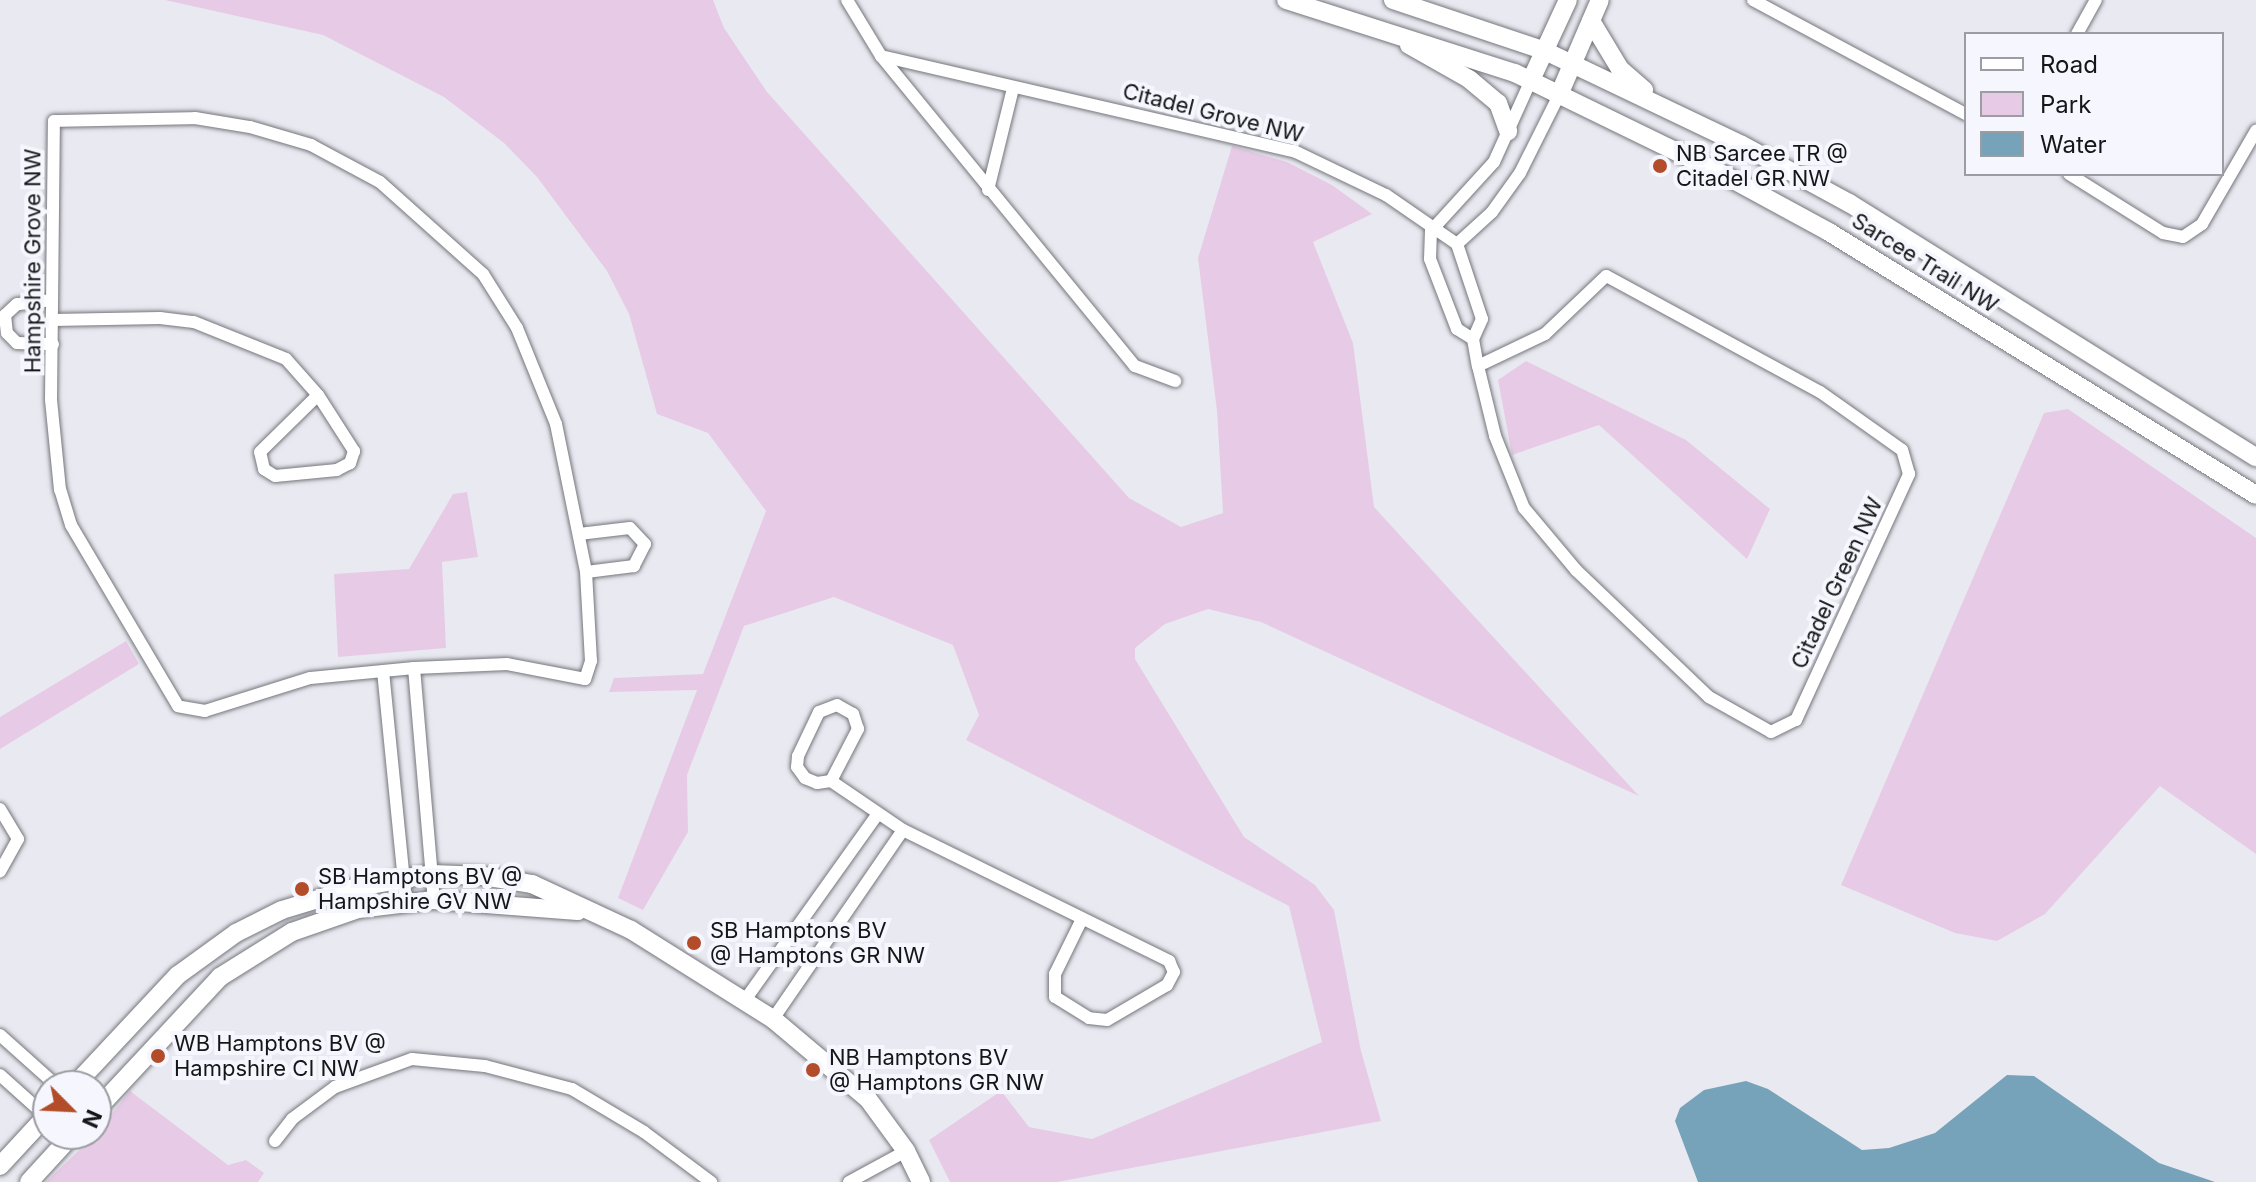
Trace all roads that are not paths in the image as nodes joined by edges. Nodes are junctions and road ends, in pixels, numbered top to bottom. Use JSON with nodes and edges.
{"nodes":[{"id":1,"x":847,"y":0,"type":"edge"},
{"id":2,"x":1286,"y":0,"type":"edge"},
{"id":3,"x":1393,"y":0,"type":"edge"},
{"id":4,"x":1568,"y":0,"type":"edge"},
{"id":5,"x":1600,"y":0,"type":"edge"},
{"id":6,"x":1753,"y":0,"type":"edge"},
{"id":7,"x":2096,"y":0,"type":"edge"},
{"id":8,"x":1591,"y":21,"type":"junction"},
{"id":9,"x":1386,"y":31,"type":"junction"},
{"id":10,"x":2078,"y":32,"type":"edge"},
{"id":11,"x":1545,"y":51,"type":"junction"},
{"id":12,"x":881,"y":56,"type":"junction"},
{"id":13,"x":1573,"y":64,"type":"junction"},
{"id":14,"x":1531,"y":80,"type":"junction"},
{"id":15,"x":1013,"y":88,"type":"junction"},
{"id":16,"x":1559,"y":95,"type":"junction"},
{"id":17,"x":1659,"y":103,"type":"junction"},
{"id":18,"x":1964,"y":113,"type":"edge"},
{"id":19,"x":1508,"y":131,"type":"junction"},
{"id":20,"x":2256,"y":131,"type":"edge"},
{"id":21,"x":2072,"y":176,"type":"edge"},
{"id":22,"x":988,"y":190,"type":"junction"},
{"id":23,"x":1431,"y":231,"type":"junction"},
{"id":24,"x":1457,"y":244,"type":"junction"},
{"id":25,"x":52,"y":300,"type":"junction"},
{"id":26,"x":53,"y":320,"type":"junction"},
{"id":27,"x":1473,"y":339,"type":"junction"},
{"id":28,"x":53,"y":344,"type":"junction"},
{"id":29,"x":1478,"y":366,"type":"junction"},
{"id":30,"x":1175,"y":381,"type":"dead end"},
{"id":31,"x":318,"y":395,"type":"junction"},
{"id":32,"x":2256,"y":457,"type":"edge"},
{"id":33,"x":2256,"y":495,"type":"edge"},
{"id":34,"x":579,"y":534,"type":"junction"},
{"id":35,"x":586,"y":572,"type":"junction"},
{"id":36,"x":414,"y":668,"type":"junction"},
{"id":37,"x":383,"y":671,"type":"junction"},
{"id":38,"x":831,"y":781,"type":"junction"},
{"id":39,"x":0,"y":809,"type":"edge"},
{"id":40,"x":877,"y":815,"type":"junction"},
{"id":41,"x":903,"y":830,"type":"junction"},
{"id":42,"x":0,"y":871,"type":"edge"},
{"id":43,"x":432,"y":874,"type":"junction"},
{"id":44,"x":402,"y":878,"type":"junction"},
{"id":45,"x":434,"y":900,"type":"junction"},
{"id":46,"x":406,"y":903,"type":"junction"},
{"id":47,"x":585,"y":911,"type":"junction"},
{"id":48,"x":1081,"y":921,"type":"junction"},
{"id":49,"x":745,"y":1000,"type":"junction"},
{"id":50,"x":773,"y":1019,"type":"junction"},
{"id":51,"x":0,"y":1035,"type":"edge"},
{"id":52,"x":39,"y":1070,"type":"edge"},
{"id":53,"x":89,"y":1070,"type":"edge"},
{"id":54,"x":0,"y":1075,"type":"edge"},
{"id":55,"x":112,"y":1092,"type":"edge"},
{"id":56,"x":32,"y":1103,"type":"edge"},
{"id":57,"x":32,"y":1132,"type":"edge"},
{"id":58,"x":275,"y":1141,"type":"dead end"},
{"id":59,"x":56,"y":1150,"type":"edge"},
{"id":60,"x":906,"y":1151,"type":"junction"},
{"id":61,"x":0,"y":1166,"type":"edge"},
{"id":62,"x":916,"y":1180,"type":"edge"},
{"id":63,"x":29,"y":1182,"type":"edge"},
{"id":64,"x":711,"y":1182,"type":"edge"},
{"id":65,"x":849,"y":1182,"type":"edge"}],
"edges":[{"from":1,"to":12,"type":"street"},
{"from":2,"to":9,"type":"main road","name":"Sarcee Trail NW"},
{"from":3,"to":11,"type":"main road","name":"Sarcee Trail NW"},
{"from":4,"to":11,"type":"main road"},
{"from":5,"to":8,"type":"main road"},
{"from":6,"to":18,"type":"street"},
{"from":7,"to":10,"type":"street"},
{"from":8,"to":13,"type":"main road"},
{"from":8,"to":17,"type":"main road"},
{"from":9,"to":14,"type":"main road","name":"Sarcee Trail NW"},
{"from":9,"to":19,"type":"main road"},
{"from":11,"to":13,"type":"main road","name":"Sarcee Trail NW"},
{"from":11,"to":14,"type":"main road"},
{"from":12,"to":15,"type":"street","name":"Citadel Grove NW"},
{"from":12,"to":22,"type":"street"},
{"from":13,"to":16,"type":"main road"},
{"from":13,"to":17,"type":"main road","name":"Sarcee Trail NW"},
{"from":14,"to":16,"type":"main road","name":"Sarcee Trail NW"},
{"from":14,"to":19,"type":"street"},
{"from":15,"to":22,"type":"street"},
{"from":15,"to":23,"type":"street","name":"Citadel Grove NW"},
{"from":16,"to":24,"type":"street"},
{"from":16,"to":33,"type":"main road","name":"Sarcee Trail NW"},
{"from":17,"to":32,"type":"main road","name":"Sarcee Trail NW"},
{"from":19,"to":23,"type":"street"},
{"from":20,"to":21,"type":"street"},
{"from":22,"to":30,"type":"street"},
{"from":23,"to":24,"type":"street"},
{"from":23,"to":27,"type":"street","name":"Citadel Green NW"},
{"from":24,"to":27,"type":"street","name":"Citadel Green NW"},
{"from":25,"to":26,"type":"street","name":"Hampshire Grove NW"},
{"from":25,"to":28,"type":"street"},
{"from":25,"to":34,"type":"street","name":"Hampshire Grove NW"},
{"from":26,"to":28,"type":"street","name":"Hampshire Grove NW"},
{"from":26,"to":31,"type":"street"},
{"from":27,"to":29,"type":"street","name":"Citadel Green NW"},
{"from":28,"to":37,"type":"street","name":"Hampshire Grove NW"},
{"from":29,"to":29,"type":"street","name":"Citadel Green NW"},
{"from":31,"to":31,"type":"street"},
{"from":34,"to":35,"type":"street","name":"Hampshire Grove NW"},
{"from":34,"to":35,"type":"street"},
{"from":35,"to":36,"type":"street","name":"Hampshire Grove NW"},
{"from":36,"to":37,"type":"street","name":"Hampshire Grove NW"},
{"from":36,"to":43,"type":"street"},
{"from":37,"to":44,"type":"street"},
{"from":38,"to":38,"type":"street"},
{"from":38,"to":40,"type":"street"},
{"from":39,"to":42,"type":"street"},
{"from":40,"to":41,"type":"street"},
{"from":40,"to":49,"type":"street"},
{"from":41,"to":48,"type":"street"},
{"from":41,"to":50,"type":"street"},
{"from":43,"to":44,"type":"main road"},
{"from":43,"to":45,"type":"street"},
{"from":43,"to":47,"type":"main road"},
{"from":44,"to":46,"type":"street"},
{"from":44,"to":53,"type":"main road"},
{"from":45,"to":46,"type":"main road"},
{"from":45,"to":47,"type":"main road"},
{"from":46,"to":55,"type":"main road"},
{"from":47,"to":49,"type":"main road"},
{"from":48,"to":48,"type":"street"},
{"from":49,"to":50,"type":"main road"},
{"from":50,"to":60,"type":"main road"},
{"from":51,"to":52,"type":"street"},
{"from":54,"to":56,"type":"street"},
{"from":57,"to":61,"type":"main road"},
{"from":58,"to":64,"type":"street"},
{"from":59,"to":63,"type":"main road"},
{"from":60,"to":62,"type":"main road"},
{"from":60,"to":65,"type":"street"}]}
